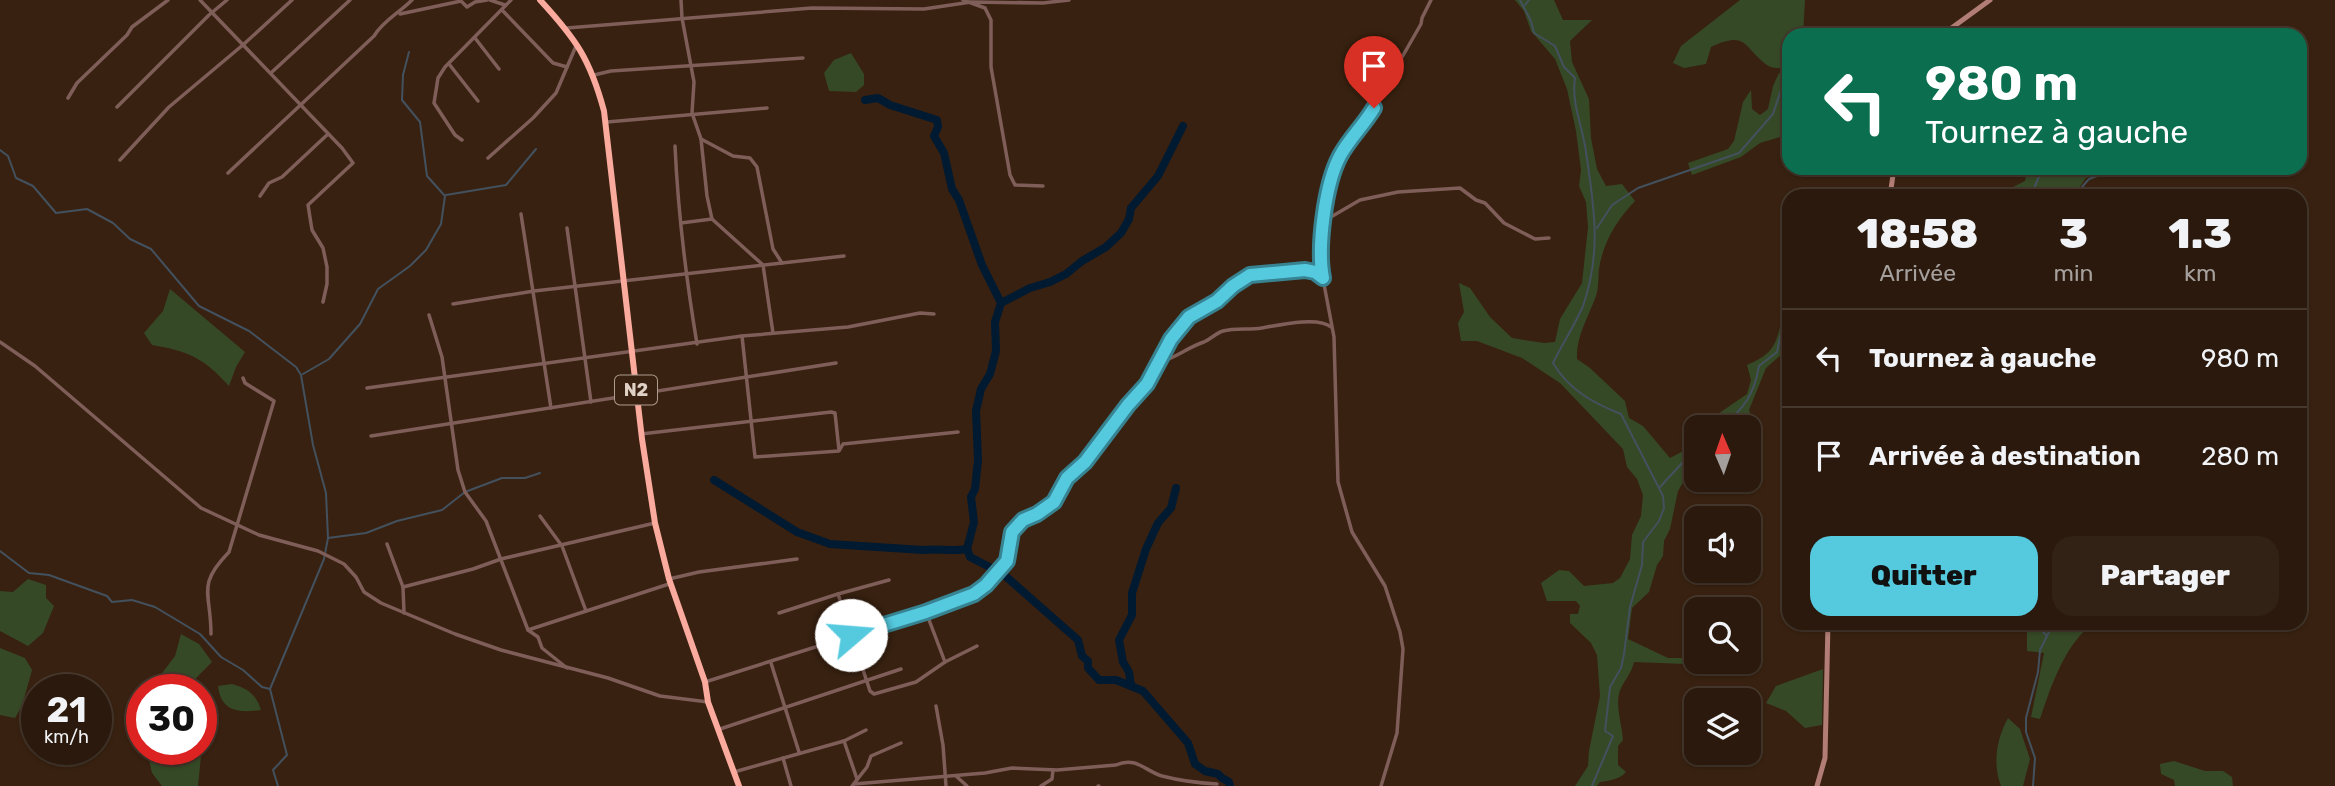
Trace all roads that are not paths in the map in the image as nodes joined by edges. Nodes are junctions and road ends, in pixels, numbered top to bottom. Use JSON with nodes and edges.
{"nodes":[{"id":1,"x":168,"y":0,"type":"edge"},
{"id":2,"x":200,"y":0,"type":"edge"},
{"id":3,"x":227,"y":0,"type":"edge"},
{"id":4,"x":292,"y":0,"type":"edge"},
{"id":5,"x":350,"y":0,"type":"edge"},
{"id":6,"x":412,"y":0,"type":"edge"},
{"id":7,"x":489,"y":0,"type":"edge"},
{"id":8,"x":511,"y":0,"type":"edge"},
{"id":9,"x":540,"y":0,"type":"edge"},
{"id":10,"x":681,"y":0,"type":"edge"},
{"id":11,"x":962,"y":0,"type":"edge"},
{"id":12,"x":1069,"y":0,"type":"edge"},
{"id":13,"x":1431,"y":0,"type":"edge"},
{"id":14,"x":1990,"y":0,"type":"edge"},
{"id":15,"x":971,"y":2,"type":"junction"},
{"id":16,"x":505,"y":5,"type":"junction"},
{"id":17,"x":502,"y":10,"type":"junction"},
{"id":18,"x":214,"y":13,"type":"junction"},
{"id":19,"x":397,"y":14,"type":"junction"},
{"id":20,"x":682,"y":18,"type":"junction"},
{"id":21,"x":567,"y":28,"type":"junction"},
{"id":22,"x":1952,"y":28,"type":"edge"},
{"id":23,"x":475,"y":38,"type":"junction"},
{"id":24,"x":576,"y":41,"type":"junction"},
{"id":25,"x":244,"y":44,"type":"junction"},
{"id":26,"x":803,"y":58,"type":"dead end"},
{"id":27,"x":449,"y":64,"type":"junction"},
{"id":28,"x":692,"y":66,"type":"junction"},
{"id":29,"x":567,"y":67,"type":"junction"},
{"id":30,"x":499,"y":69,"type":"dead end"},
{"id":31,"x":271,"y":72,"type":"junction"},
{"id":32,"x":594,"y":75,"type":"junction"},
{"id":33,"x":68,"y":98,"type":"dead end"},
{"id":34,"x":478,"y":101,"type":"dead end"},
{"id":35,"x":301,"y":104,"type":"junction"},
{"id":36,"x":117,"y":107,"type":"dead end"},
{"id":37,"x":766,"y":108,"type":"dead end"},
{"id":38,"x":692,"y":113,"type":"junction"},
{"id":39,"x":607,"y":122,"type":"junction"},
{"id":40,"x":328,"y":134,"type":"junction"},
{"id":41,"x":701,"y":139,"type":"junction"},
{"id":42,"x":462,"y":141,"type":"dead end"},
{"id":43,"x":675,"y":146,"type":"dead end"},
{"id":44,"x":488,"y":158,"type":"dead end"},
{"id":45,"x":120,"y":160,"type":"dead end"},
{"id":46,"x":228,"y":173,"type":"dead end"},
{"id":47,"x":1043,"y":186,"type":"dead end"},
{"id":48,"x":260,"y":196,"type":"dead end"},
{"id":49,"x":522,"y":214,"type":"dead end"},
{"id":50,"x":712,"y":219,"type":"junction"},
{"id":51,"x":1324,"y":221,"type":"junction"},
{"id":52,"x":681,"y":223,"type":"junction"},
{"id":53,"x":567,"y":228,"type":"dead end"},
{"id":54,"x":1549,"y":238,"type":"dead end"},
{"id":55,"x":844,"y":256,"type":"dead end"},
{"id":56,"x":782,"y":263,"type":"junction"},
{"id":57,"x":763,"y":265,"type":"junction"},
{"id":58,"x":686,"y":273,"type":"junction"},
{"id":59,"x":1323,"y":278,"type":"junction"},
{"id":60,"x":624,"y":282,"type":"junction"},
{"id":61,"x":575,"y":288,"type":"junction"},
{"id":62,"x":534,"y":292,"type":"junction"},
{"id":63,"x":323,"y":302,"type":"dead end"},
{"id":64,"x":453,"y":304,"type":"dead end"},
{"id":65,"x":934,"y":314,"type":"dead end"},
{"id":66,"x":429,"y":315,"type":"dead end"},
{"id":67,"x":1331,"y":327,"type":"junction"},
{"id":68,"x":773,"y":333,"type":"junction"},
{"id":69,"x":742,"y":336,"type":"junction"},
{"id":70,"x":0,"y":342,"type":"edge"},
{"id":71,"x":697,"y":344,"type":"junction"},
{"id":72,"x":632,"y":352,"type":"junction"},
{"id":73,"x":584,"y":358,"type":"junction"},
{"id":74,"x":1160,"y":362,"type":"junction"},
{"id":75,"x":543,"y":363,"type":"junction"},
{"id":76,"x":836,"y":363,"type":"dead end"},
{"id":77,"x":444,"y":377,"type":"junction"},
{"id":78,"x":747,"y":377,"type":"junction"},
{"id":79,"x":243,"y":378,"type":"dead end"},
{"id":80,"x":367,"y":388,"type":"dead end"},
{"id":81,"x":637,"y":394,"type":"junction"},
{"id":82,"x":591,"y":402,"type":"junction"},
{"id":83,"x":551,"y":408,"type":"junction"},
{"id":84,"x":750,"y":420,"type":"junction"},
{"id":85,"x":452,"y":423,"type":"junction"},
{"id":86,"x":958,"y":432,"type":"dead end"},
{"id":87,"x":641,"y":434,"type":"junction"},
{"id":88,"x":371,"y":436,"type":"dead end"},
{"id":89,"x":839,"y":451,"type":"junction"},
{"id":90,"x":540,"y":516,"type":"dead end"},
{"id":91,"x":655,"y":523,"type":"junction"},
{"id":92,"x":237,"y":526,"type":"junction"},
{"id":93,"x":387,"y":544,"type":"dead end"},
{"id":94,"x":562,"y":546,"type":"junction"},
{"id":95,"x":501,"y":559,"type":"junction"},
{"id":96,"x":797,"y":559,"type":"dead end"},
{"id":97,"x":889,"y":579,"type":"dead end"},
{"id":98,"x":670,"y":581,"type":"junction"},
{"id":99,"x":403,"y":587,"type":"junction"},
{"id":100,"x":838,"y":594,"type":"junction"},
{"id":101,"x":586,"y":611,"type":"junction"},
{"id":102,"x":926,"y":612,"type":"junction"},
{"id":103,"x":404,"y":613,"type":"junction"},
{"id":104,"x":779,"y":613,"type":"dead end"},
{"id":105,"x":528,"y":629,"type":"junction"},
{"id":106,"x":1828,"y":630,"type":"edge"},
{"id":107,"x":211,"y":634,"type":"dead end"},
{"id":108,"x":851,"y":635,"type":"junction"},
{"id":109,"x":977,"y":646,"type":"dead end"},
{"id":110,"x":945,"y":662,"type":"junction"},
{"id":111,"x":771,"y":663,"type":"junction"},
{"id":112,"x":568,"y":669,"type":"junction"},
{"id":113,"x":901,"y":669,"type":"dead end"},
{"id":114,"x":865,"y":681,"type":"junction"},
{"id":115,"x":705,"y":682,"type":"junction"},
{"id":116,"x":708,"y":702,"type":"junction"},
{"id":117,"x":785,"y":706,"type":"junction"},
{"id":118,"x":936,"y":706,"type":"dead end"},
{"id":119,"x":720,"y":729,"type":"junction"},
{"id":120,"x":866,"y":730,"type":"dead end"},
{"id":121,"x":844,"y":741,"type":"junction"},
{"id":122,"x":901,"y":743,"type":"dead end"},
{"id":123,"x":799,"y":752,"type":"junction"},
{"id":124,"x":783,"y":758,"type":"junction"},
{"id":125,"x":1053,"y":770,"type":"junction"},
{"id":126,"x":734,"y":772,"type":"junction"},
{"id":127,"x":944,"y":776,"type":"junction"},
{"id":128,"x":957,"y":776,"type":"junction"},
{"id":129,"x":858,"y":779,"type":"junction"},
{"id":130,"x":1217,"y":783,"type":"dead end"},
{"id":131,"x":853,"y":785,"type":"edge"},
{"id":132,"x":739,"y":786,"type":"edge"},
{"id":133,"x":791,"y":786,"type":"edge"},
{"id":134,"x":946,"y":786,"type":"edge"},
{"id":135,"x":967,"y":786,"type":"edge"},
{"id":136,"x":1041,"y":786,"type":"edge"},
{"id":137,"x":1381,"y":786,"type":"edge"},
{"id":138,"x":1817,"y":786,"type":"edge"}],
"edges":[{"from":1,"to":33,"type":"street"},
{"from":2,"to":18,"type":"street"},
{"from":3,"to":18,"type":"street"},
{"from":4,"to":25,"type":"street"},
{"from":5,"to":31,"type":"street"},
{"from":6,"to":19,"type":"street"},
{"from":7,"to":16,"type":"street"},
{"from":7,"to":19,"type":"street"},
{"from":8,"to":16,"type":"street"},
{"from":9,"to":21,"type":"highway","number":"N2"},
{"from":10,"to":20,"type":"street"},
{"from":11,"to":15,"type":"street"},
{"from":12,"to":15,"type":"street"},
{"from":13,"to":51,"type":"street"},
{"from":14,"to":22,"type":"main road"},
{"from":15,"to":20,"type":"street"},
{"from":15,"to":47,"type":"street"},
{"from":16,"to":17,"type":"street"},
{"from":17,"to":23,"type":"street"},
{"from":17,"to":29,"type":"street"},
{"from":18,"to":25,"type":"street"},
{"from":18,"to":36,"type":"street"},
{"from":19,"to":35,"type":"street"},
{"from":20,"to":21,"type":"street"},
{"from":20,"to":28,"type":"street"},
{"from":21,"to":24,"type":"highway","number":"N2"},
{"from":23,"to":27,"type":"street"},
{"from":23,"to":30,"type":"street"},
{"from":24,"to":29,"type":"street"},
{"from":24,"to":32,"type":"highway","number":"N2"},
{"from":25,"to":31,"type":"street"},
{"from":25,"to":45,"type":"street"},
{"from":26,"to":28,"type":"street"},
{"from":27,"to":34,"type":"street"},
{"from":27,"to":42,"type":"street"},
{"from":28,"to":32,"type":"street"},
{"from":28,"to":38,"type":"street"},
{"from":29,"to":44,"type":"street"},
{"from":31,"to":35,"type":"street"},
{"from":32,"to":39,"type":"highway","number":"N2"},
{"from":35,"to":40,"type":"street"},
{"from":35,"to":46,"type":"street"},
{"from":37,"to":38,"type":"street"},
{"from":38,"to":39,"type":"street"},
{"from":38,"to":41,"type":"street"},
{"from":39,"to":60,"type":"highway","number":"N2"},
{"from":40,"to":48,"type":"street"},
{"from":40,"to":63,"type":"street"},
{"from":41,"to":50,"type":"street"},
{"from":41,"to":56,"type":"street"},
{"from":43,"to":52,"type":"street"},
{"from":49,"to":62,"type":"street"},
{"from":50,"to":52,"type":"street"},
{"from":50,"to":57,"type":"street"},
{"from":51,"to":54,"type":"street"},
{"from":51,"to":59,"type":"street"},
{"from":52,"to":58,"type":"street"},
{"from":53,"to":61,"type":"street"},
{"from":55,"to":56,"type":"street"},
{"from":56,"to":57,"type":"street"},
{"from":57,"to":58,"type":"street"},
{"from":57,"to":68,"type":"street"},
{"from":58,"to":60,"type":"street"},
{"from":58,"to":71,"type":"street"},
{"from":59,"to":67,"type":"street"},
{"from":59,"to":74,"type":"street"},
{"from":60,"to":61,"type":"street"},
{"from":60,"to":72,"type":"highway","number":"N2"},
{"from":61,"to":62,"type":"street"},
{"from":61,"to":73,"type":"street"},
{"from":62,"to":64,"type":"street"},
{"from":62,"to":75,"type":"street"},
{"from":65,"to":68,"type":"street"},
{"from":66,"to":77,"type":"street"},
{"from":67,"to":74,"type":"street"},
{"from":67,"to":137,"type":"street"},
{"from":68,"to":69,"type":"street"},
{"from":69,"to":71,"type":"street"},
{"from":69,"to":78,"type":"street"},
{"from":70,"to":92,"type":"street"},
{"from":71,"to":72,"type":"street"},
{"from":72,"to":73,"type":"street"},
{"from":72,"to":81,"type":"highway","number":"N2"},
{"from":73,"to":75,"type":"street"},
{"from":73,"to":82,"type":"street"},
{"from":74,"to":102,"type":"street"},
{"from":75,"to":77,"type":"street"},
{"from":75,"to":83,"type":"street"},
{"from":76,"to":78,"type":"street"},
{"from":77,"to":80,"type":"street"},
{"from":77,"to":85,"type":"street"},
{"from":78,"to":81,"type":"street"},
{"from":78,"to":84,"type":"street"},
{"from":79,"to":92,"type":"street"},
{"from":81,"to":82,"type":"street"},
{"from":81,"to":87,"type":"highway","number":"N2"},
{"from":82,"to":83,"type":"street"},
{"from":83,"to":85,"type":"street"},
{"from":84,"to":87,"type":"street"},
{"from":84,"to":89,"type":"street"},
{"from":84,"to":89,"type":"street"},
{"from":85,"to":88,"type":"street"},
{"from":85,"to":95,"type":"street"},
{"from":86,"to":89,"type":"street"},
{"from":87,"to":91,"type":"highway","number":"N2"},
{"from":90,"to":94,"type":"street"},
{"from":91,"to":94,"type":"street"},
{"from":91,"to":98,"type":"highway","number":"N2"},
{"from":92,"to":103,"type":"street"},
{"from":92,"to":107,"type":"street"},
{"from":93,"to":99,"type":"street"},
{"from":94,"to":95,"type":"street"},
{"from":94,"to":101,"type":"street"},
{"from":95,"to":99,"type":"street"},
{"from":95,"to":105,"type":"street"},
{"from":96,"to":98,"type":"street"},
{"from":97,"to":100,"type":"street"},
{"from":98,"to":101,"type":"street"},
{"from":98,"to":115,"type":"highway","number":"N2"},
{"from":99,"to":103,"type":"street"},
{"from":100,"to":104,"type":"street"},
{"from":100,"to":108,"type":"street"},
{"from":101,"to":105,"type":"street"},
{"from":102,"to":108,"type":"street"},
{"from":102,"to":110,"type":"street"},
{"from":103,"to":112,"type":"street"},
{"from":105,"to":112,"type":"street"},
{"from":106,"to":138,"type":"main road"},
{"from":108,"to":111,"type":"street"},
{"from":108,"to":114,"type":"street"},
{"from":109,"to":110,"type":"street"},
{"from":110,"to":114,"type":"street"},
{"from":111,"to":115,"type":"street"},
{"from":111,"to":117,"type":"street"},
{"from":112,"to":116,"type":"street"},
{"from":113,"to":114,"type":"street"},
{"from":114,"to":117,"type":"street"},
{"from":115,"to":116,"type":"highway","number":"N2"},
{"from":116,"to":119,"type":"highway","number":"N2"},
{"from":117,"to":119,"type":"street"},
{"from":117,"to":123,"type":"street"},
{"from":118,"to":127,"type":"street"},
{"from":119,"to":126,"type":"highway","number":"N2"},
{"from":120,"to":121,"type":"street"},
{"from":121,"to":123,"type":"street"},
{"from":121,"to":129,"type":"street"},
{"from":122,"to":129,"type":"street"},
{"from":123,"to":124,"type":"street"},
{"from":124,"to":126,"type":"street"},
{"from":124,"to":133,"type":"street"},
{"from":125,"to":128,"type":"street"},
{"from":125,"to":130,"type":"street"},
{"from":125,"to":136,"type":"street"},
{"from":126,"to":132,"type":"highway","number":"N2"},
{"from":127,"to":128,"type":"street"},
{"from":127,"to":131,"type":"street"},
{"from":127,"to":134,"type":"street"},
{"from":128,"to":135,"type":"street"},
{"from":129,"to":131,"type":"street"}]}
